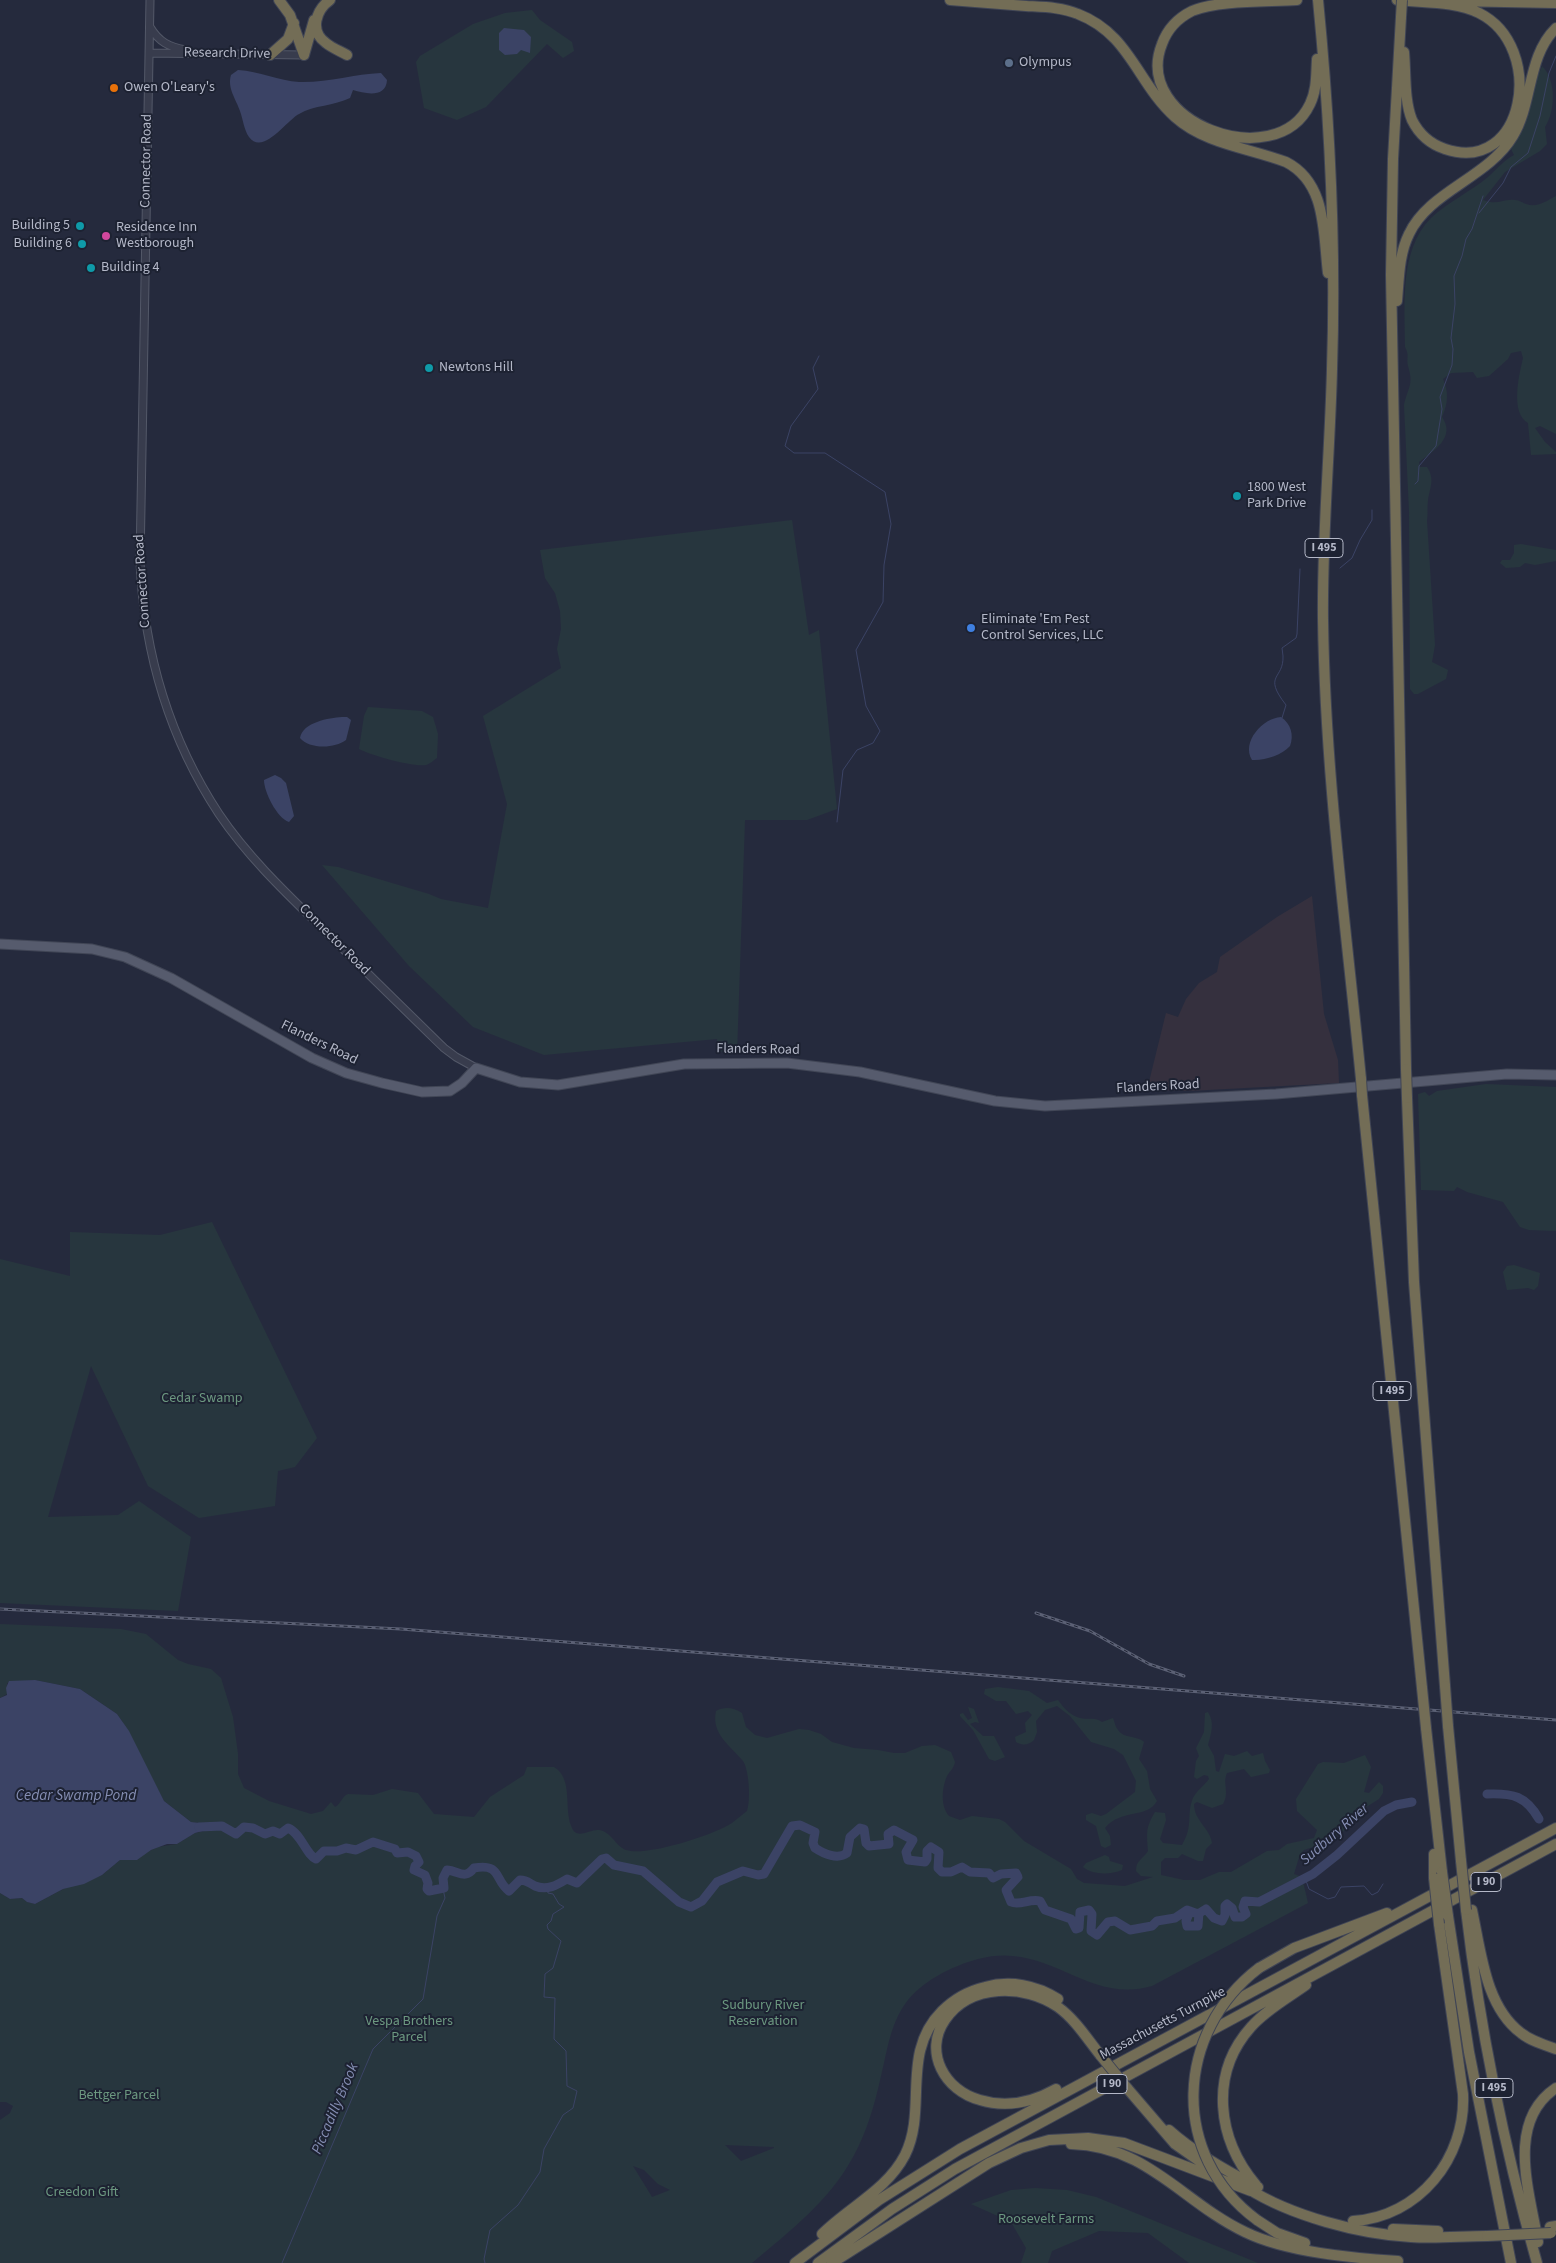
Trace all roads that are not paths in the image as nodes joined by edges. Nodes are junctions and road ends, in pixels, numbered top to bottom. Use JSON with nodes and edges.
{"nodes":[{"id":1,"x":150,"y":0,"type":"edge"},
{"id":2,"x":278,"y":0,"type":"edge"},
{"id":3,"x":330,"y":0,"type":"edge"},
{"id":4,"x":950,"y":0,"type":"edge"},
{"id":5,"x":1297,"y":0,"type":"edge"},
{"id":6,"x":1318,"y":0,"type":"edge"},
{"id":7,"x":1397,"y":0,"type":"edge"},
{"id":8,"x":1402,"y":0,"type":"edge"},
{"id":9,"x":1556,"y":3,"type":"edge"},
{"id":10,"x":317,"y":14,"type":"junction"},
{"id":11,"x":1320,"y":16,"type":"junction"},
{"id":12,"x":1401,"y":17,"type":"junction"},
{"id":13,"x":294,"y":23,"type":"junction"},
{"id":14,"x":150,"y":26,"type":"junction"},
{"id":15,"x":1556,"y":28,"type":"edge"},
{"id":16,"x":149,"y":53,"type":"junction"},
{"id":17,"x":203,"y":53,"type":"junction"},
{"id":18,"x":270,"y":55,"type":"junction"},
{"id":19,"x":304,"y":55,"type":"junction"},
{"id":20,"x":347,"y":55,"type":"dead end"},
{"id":21,"x":1333,"y":324,"type":"junction"},
{"id":22,"x":1392,"y":369,"type":"junction"},
{"id":23,"x":0,"y":944,"type":"edge"},
{"id":24,"x":476,"y":1068,"type":"junction"},
{"id":25,"x":1556,"y":1075,"type":"edge"},
{"id":26,"x":1556,"y":1828,"type":"edge"},
{"id":27,"x":1556,"y":1844,"type":"edge"},
{"id":28,"x":1438,"y":1875,"type":"junction"},
{"id":29,"x":1423,"y":1900,"type":"junction"},
{"id":30,"x":1469,"y":1909,"type":"junction"},
{"id":31,"x":1336,"y":1963,"type":"junction"},
{"id":32,"x":1190,"y":2024,"type":"junction"},
{"id":33,"x":1556,"y":2049,"type":"edge"},
{"id":34,"x":1104,"y":2055,"type":"junction"},
{"id":35,"x":1556,"y":2088,"type":"edge"},
{"id":36,"x":978,"y":2171,"type":"junction"},
{"id":37,"x":1255,"y":2189,"type":"junction"},
{"id":38,"x":1353,"y":2221,"type":"junction"},
{"id":39,"x":1553,"y":2230,"type":"edge"},
{"id":40,"x":1460,"y":2231,"type":"junction"},
{"id":41,"x":1408,"y":2232,"type":"dead end"},
{"id":42,"x":1487,"y":2232,"type":"junction"},
{"id":43,"x":1402,"y":2262,"type":"edge"},
{"id":44,"x":794,"y":2263,"type":"edge"},
{"id":45,"x":818,"y":2263,"type":"edge"},
{"id":46,"x":832,"y":2263,"type":"edge"},
{"id":47,"x":1511,"y":2263,"type":"edge"},
{"id":48,"x":1537,"y":2263,"type":"edge"},
{"id":49,"x":1542,"y":2263,"type":"edge"}],
"edges":[{"from":1,"to":14,"type":"street","name":"Connector Road"},
{"from":2,"to":13,"type":"highway"},
{"from":3,"to":10,"type":"highway"},
{"from":4,"to":21,"type":"highway"},
{"from":5,"to":11,"type":"highway"},
{"from":6,"to":11,"type":"highway","number":"I 495"},
{"from":7,"to":12,"type":"highway"},
{"from":8,"to":9,"type":"highway"},
{"from":8,"to":12,"type":"highway","number":"I 495","bridge":true},
{"from":10,"to":19,"type":"highway"},
{"from":10,"to":20,"type":"highway"},
{"from":11,"to":21,"type":"highway","number":"I 495"},
{"from":12,"to":22,"type":"highway","number":"I 495"},
{"from":13,"to":18,"type":"highway"},
{"from":13,"to":19,"type":"highway"},
{"from":14,"to":16,"type":"street","name":"Connector Road"},
{"from":14,"to":17,"type":"street"},
{"from":15,"to":22,"type":"highway"},
{"from":16,"to":17,"type":"street","name":"Research Drive"},
{"from":16,"to":24,"type":"street","name":"Connector Road"},
{"from":17,"to":18,"type":"street","name":"Research Drive"},
{"from":18,"to":19,"type":"street","name":"Research Drive"},
{"from":21,"to":28,"type":"highway","number":"I 495","bridge":true},
{"from":22,"to":30,"type":"highway","number":"I 495","bridge":true},
{"from":23,"to":24,"type":"main road","name":"Flanders Road"},
{"from":24,"to":25,"type":"main road","name":"Flanders Road"},
{"from":26,"to":29,"type":"highway","name":"Massachusetts Turnpike","number":"I 90"},
{"from":27,"to":31,"type":"highway","name":"Massachusetts Turnpike","number":"I 90"},
{"from":28,"to":38,"type":"highway","bridge":true},
{"from":28,"to":47,"type":"highway","number":"I 495","bridge":true},
{"from":29,"to":32,"type":"highway","name":"Massachusetts Turnpike","number":"I 90"},
{"from":29,"to":43,"type":"highway","bridge":true},
{"from":30,"to":33,"type":"highway"},
{"from":30,"to":48,"type":"highway","number":"I 495"},
{"from":31,"to":37,"type":"highway"},
{"from":31,"to":45,"type":"highway","name":"Massachusetts Turnpike","number":"I 90"},
{"from":32,"to":34,"type":"highway"},
{"from":32,"to":44,"type":"highway","name":"Massachusetts Turnpike","number":"I 90"},
{"from":34,"to":37,"type":"highway"},
{"from":34,"to":44,"type":"highway"},
{"from":35,"to":49,"type":"highway"},
{"from":36,"to":37,"type":"highway"},
{"from":36,"to":43,"type":"highway"},
{"from":36,"to":46,"type":"highway"},
{"from":37,"to":38,"type":"highway"},
{"from":37,"to":42,"type":"highway"},
{"from":38,"to":40,"type":"highway"},
{"from":39,"to":42,"type":"highway","bridge":true},
{"from":40,"to":41,"type":"highway"},
{"from":40,"to":42,"type":"highway"}]}
